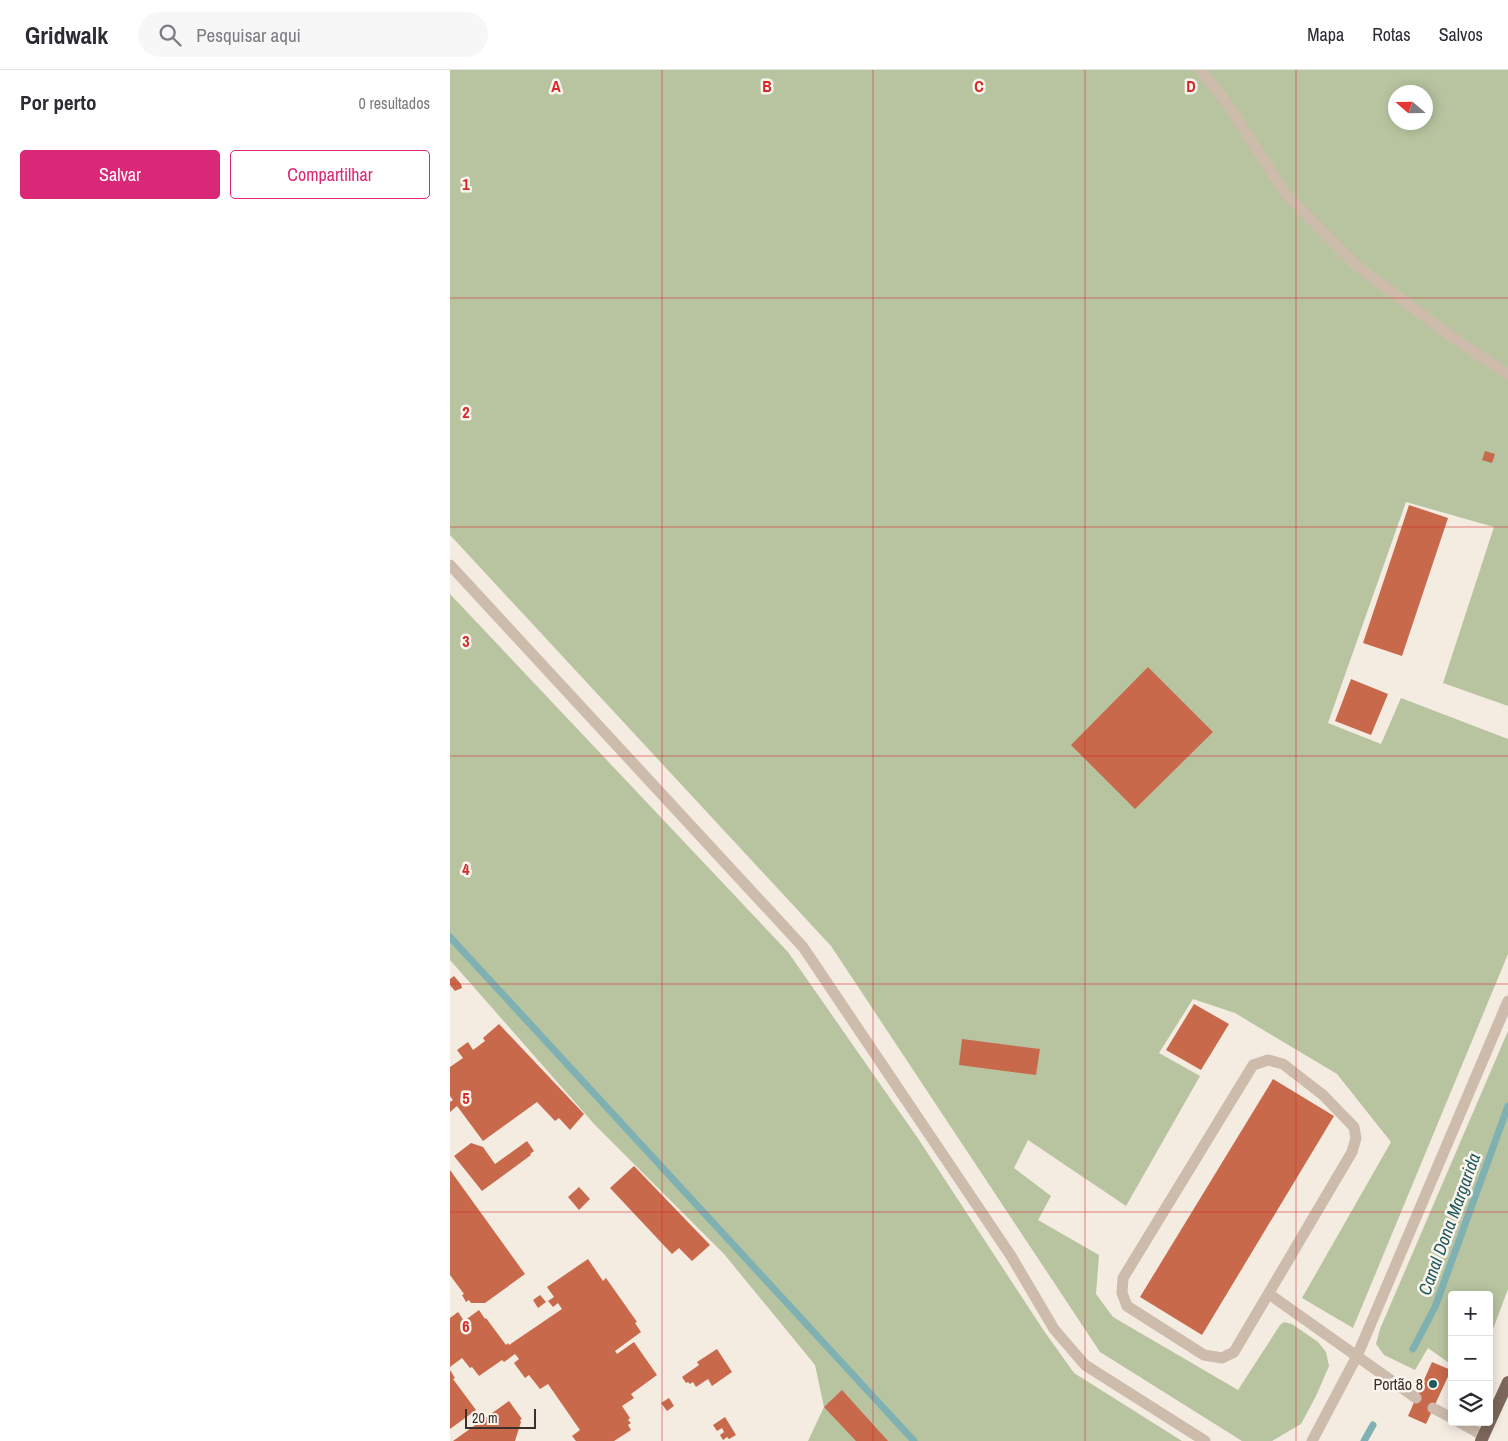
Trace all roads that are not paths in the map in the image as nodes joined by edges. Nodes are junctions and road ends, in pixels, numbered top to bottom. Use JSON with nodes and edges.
{"nodes":[{"id":1,"x":1201,"y":70,"type":"edge"},
{"id":2,"x":1508,"y":374,"type":"edge"},
{"id":3,"x":450,"y":565,"type":"edge"},
{"id":4,"x":1508,"y":1001,"type":"edge"},
{"id":5,"x":1269,"y":1294,"type":"junction"},
{"id":6,"x":1357,"y":1356,"type":"junction"},
{"id":7,"x":1508,"y":1382,"type":"edge"},
{"id":8,"x":1416,"y":1398,"type":"dead end"},
{"id":9,"x":1433,"y":1408,"type":"dead end"},
{"id":10,"x":1448,"y":1416,"type":"edge"},
{"id":11,"x":1465,"y":1426,"type":"edge"},
{"id":12,"x":1483,"y":1439,"type":"edge"},
{"id":13,"x":1204,"y":1441,"type":"edge"},
{"id":14,"x":1312,"y":1441,"type":"edge"}],
"edges":[{"from":1,"to":2,"type":"lane"},
{"from":3,"to":13,"type":"lane"},
{"from":4,"to":6,"type":"lane"},
{"from":5,"to":5,"type":"lane"},
{"from":5,"to":6,"type":"lane"},
{"from":6,"to":8,"type":"lane"},
{"from":6,"to":14,"type":"lane"},
{"from":7,"to":12,"type":"main road"},
{"from":9,"to":10,"type":"lane"},
{"from":11,"to":12,"type":"lane"}]}
